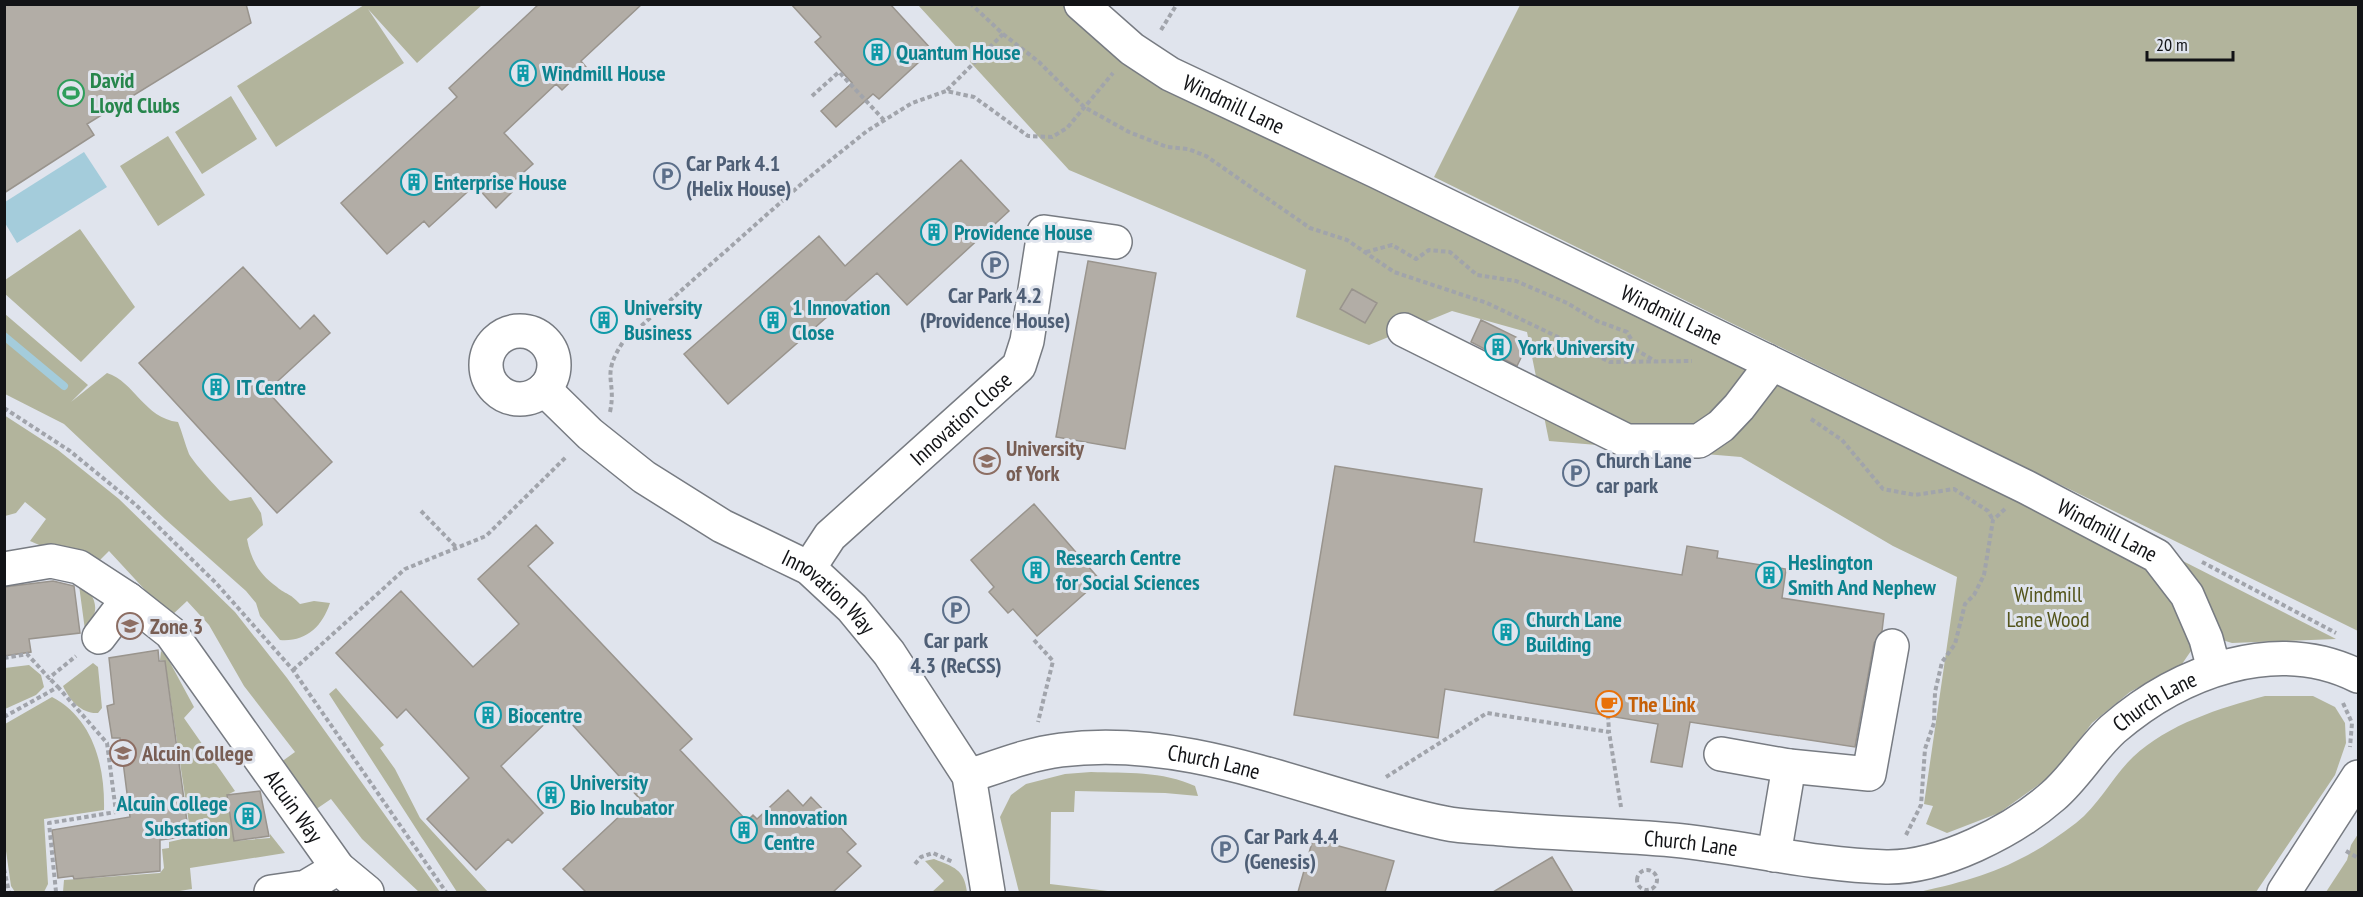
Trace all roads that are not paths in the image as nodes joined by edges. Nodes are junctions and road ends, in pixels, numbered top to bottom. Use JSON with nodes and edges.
{"nodes":[{"id":1,"x":1081,"y":4,"type":"edge"},
{"id":2,"x":1115,"y":242,"type":"dead end"},
{"id":3,"x":1404,"y":330,"type":"dead end"},
{"id":4,"x":1767,"y":361,"type":"junction"},
{"id":5,"x":544,"y":389,"type":"dead end"},
{"id":6,"x":809,"y":568,"type":"junction"},
{"id":7,"x":4,"y":569,"type":"edge"},
{"id":8,"x":128,"y":599,"type":"junction"},
{"id":9,"x":99,"y":637,"type":"road end"},
{"id":10,"x":1892,"y":646,"type":"dead end"},
{"id":11,"x":2214,"y":669,"type":"junction"},
{"id":12,"x":2349,"y":687,"type":"edge"},
{"id":13,"x":1721,"y":754,"type":"dead end"},
{"id":14,"x":2353,"y":765,"type":"edge"},
{"id":15,"x":1790,"y":766,"type":"junction"},
{"id":16,"x":969,"y":776,"type":"junction"},
{"id":17,"x":1774,"y":855,"type":"junction"},
{"id":18,"x":338,"y":868,"type":"junction"},
{"id":19,"x":271,"y":892,"type":"edge"},
{"id":20,"x":367,"y":892,"type":"edge"},
{"id":21,"x":988,"y":892,"type":"edge"},
{"id":22,"x":2284,"y":892,"type":"edge"}],
"edges":[{"from":1,"to":4,"type":"street","name":"Windmill Lane"},
{"from":2,"to":6,"type":"street","name":"Innovation Close"},
{"from":3,"to":4,"type":"street"},
{"from":4,"to":11,"type":"street","name":"Windmill Lane"},
{"from":5,"to":6,"type":"street","name":"Innovation Way"},
{"from":6,"to":16,"type":"street","name":"Innovation Way"},
{"from":7,"to":8,"type":"street","name":"Alcuin Way"},
{"from":8,"to":9,"type":"street"},
{"from":8,"to":18,"type":"street","name":"Alcuin Way"},
{"from":10,"to":15,"type":"street"},
{"from":11,"to":12,"type":"street","name":"Church Lane"},
{"from":11,"to":17,"type":"street","name":"Church Lane"},
{"from":13,"to":15,"type":"street"},
{"from":14,"to":22,"type":"street"},
{"from":15,"to":17,"type":"street"},
{"from":16,"to":17,"type":"street","name":"Church Lane"},
{"from":16,"to":21,"type":"street","name":"Innovation Way"},
{"from":18,"to":19,"type":"street"},
{"from":18,"to":20,"type":"street","name":"Alcuin Way"}]}
